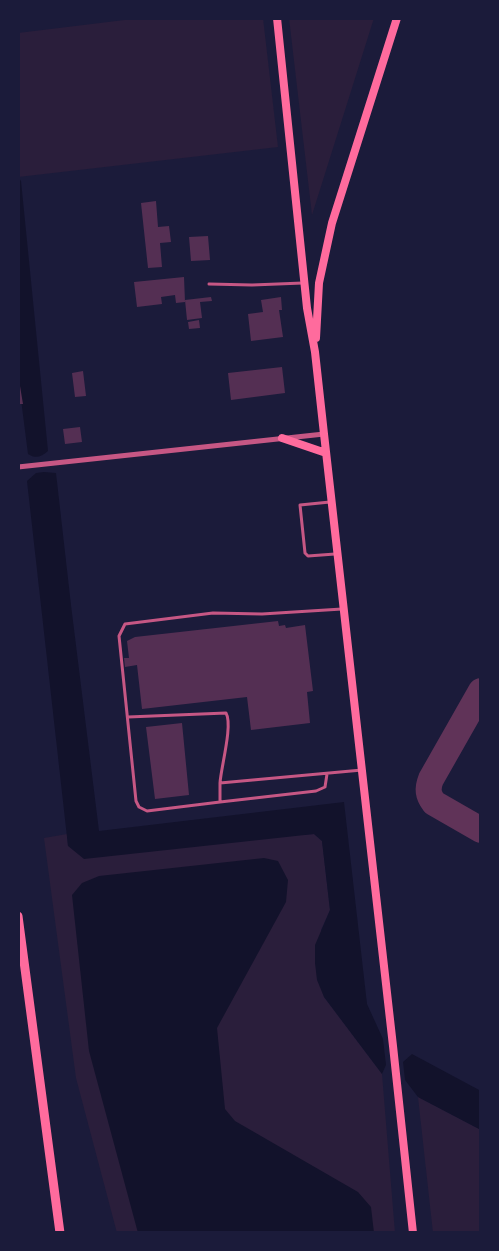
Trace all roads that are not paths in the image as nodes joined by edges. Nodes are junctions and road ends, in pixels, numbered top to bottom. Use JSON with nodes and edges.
{"nodes":[{"id":1,"x":277,"y":18,"type":"edge"},
{"id":2,"x":397,"y":18,"type":"edge"},
{"id":3,"x":304,"y":283,"type":"junction"},
{"id":4,"x":209,"y":284,"type":"dead end"},
{"id":5,"x":315,"y":352,"type":"junction"},
{"id":6,"x":324,"y":434,"type":"junction"},
{"id":7,"x":282,"y":438,"type":"junction"},
{"id":8,"x":326,"y":453,"type":"junction"},
{"id":9,"x":18,"y":467,"type":"edge"},
{"id":10,"x":331,"y":502,"type":"junction"},
{"id":11,"x":337,"y":553,"type":"junction"},
{"id":12,"x":344,"y":609,"type":"junction"},
{"id":13,"x":128,"y":717,"type":"junction"},
{"id":14,"x":362,"y":770,"type":"junction"},
{"id":15,"x":327,"y":774,"type":"junction"},
{"id":16,"x":220,"y":783,"type":"junction"},
{"id":17,"x":220,"y":802,"type":"junction"},
{"id":18,"x":18,"y":915,"type":"edge"},
{"id":19,"x":60,"y":1233,"type":"edge"},
{"id":20,"x":413,"y":1233,"type":"edge"}],
"edges":[{"from":1,"to":3,"type":"main road"},
{"from":2,"to":5,"type":"main road"},
{"from":3,"to":4,"type":"lane"},
{"from":3,"to":5,"type":"main road"},
{"from":5,"to":6,"type":"main road"},
{"from":6,"to":7,"type":"street"},
{"from":6,"to":8,"type":"main road"},
{"from":7,"to":8,"type":"main road"},
{"from":7,"to":9,"type":"street"},
{"from":8,"to":10,"type":"main road"},
{"from":10,"to":11,"type":"main road"},
{"from":10,"to":11,"type":"lane"},
{"from":11,"to":12,"type":"main road"},
{"from":12,"to":13,"type":"lane"},
{"from":12,"to":14,"type":"main road"},
{"from":13,"to":16,"type":"lane"},
{"from":13,"to":17,"type":"lane"},
{"from":14,"to":15,"type":"lane"},
{"from":14,"to":20,"type":"main road"},
{"from":15,"to":16,"type":"lane"},
{"from":15,"to":17,"type":"lane"},
{"from":16,"to":17,"type":"lane"},
{"from":18,"to":19,"type":"highway"}]}
